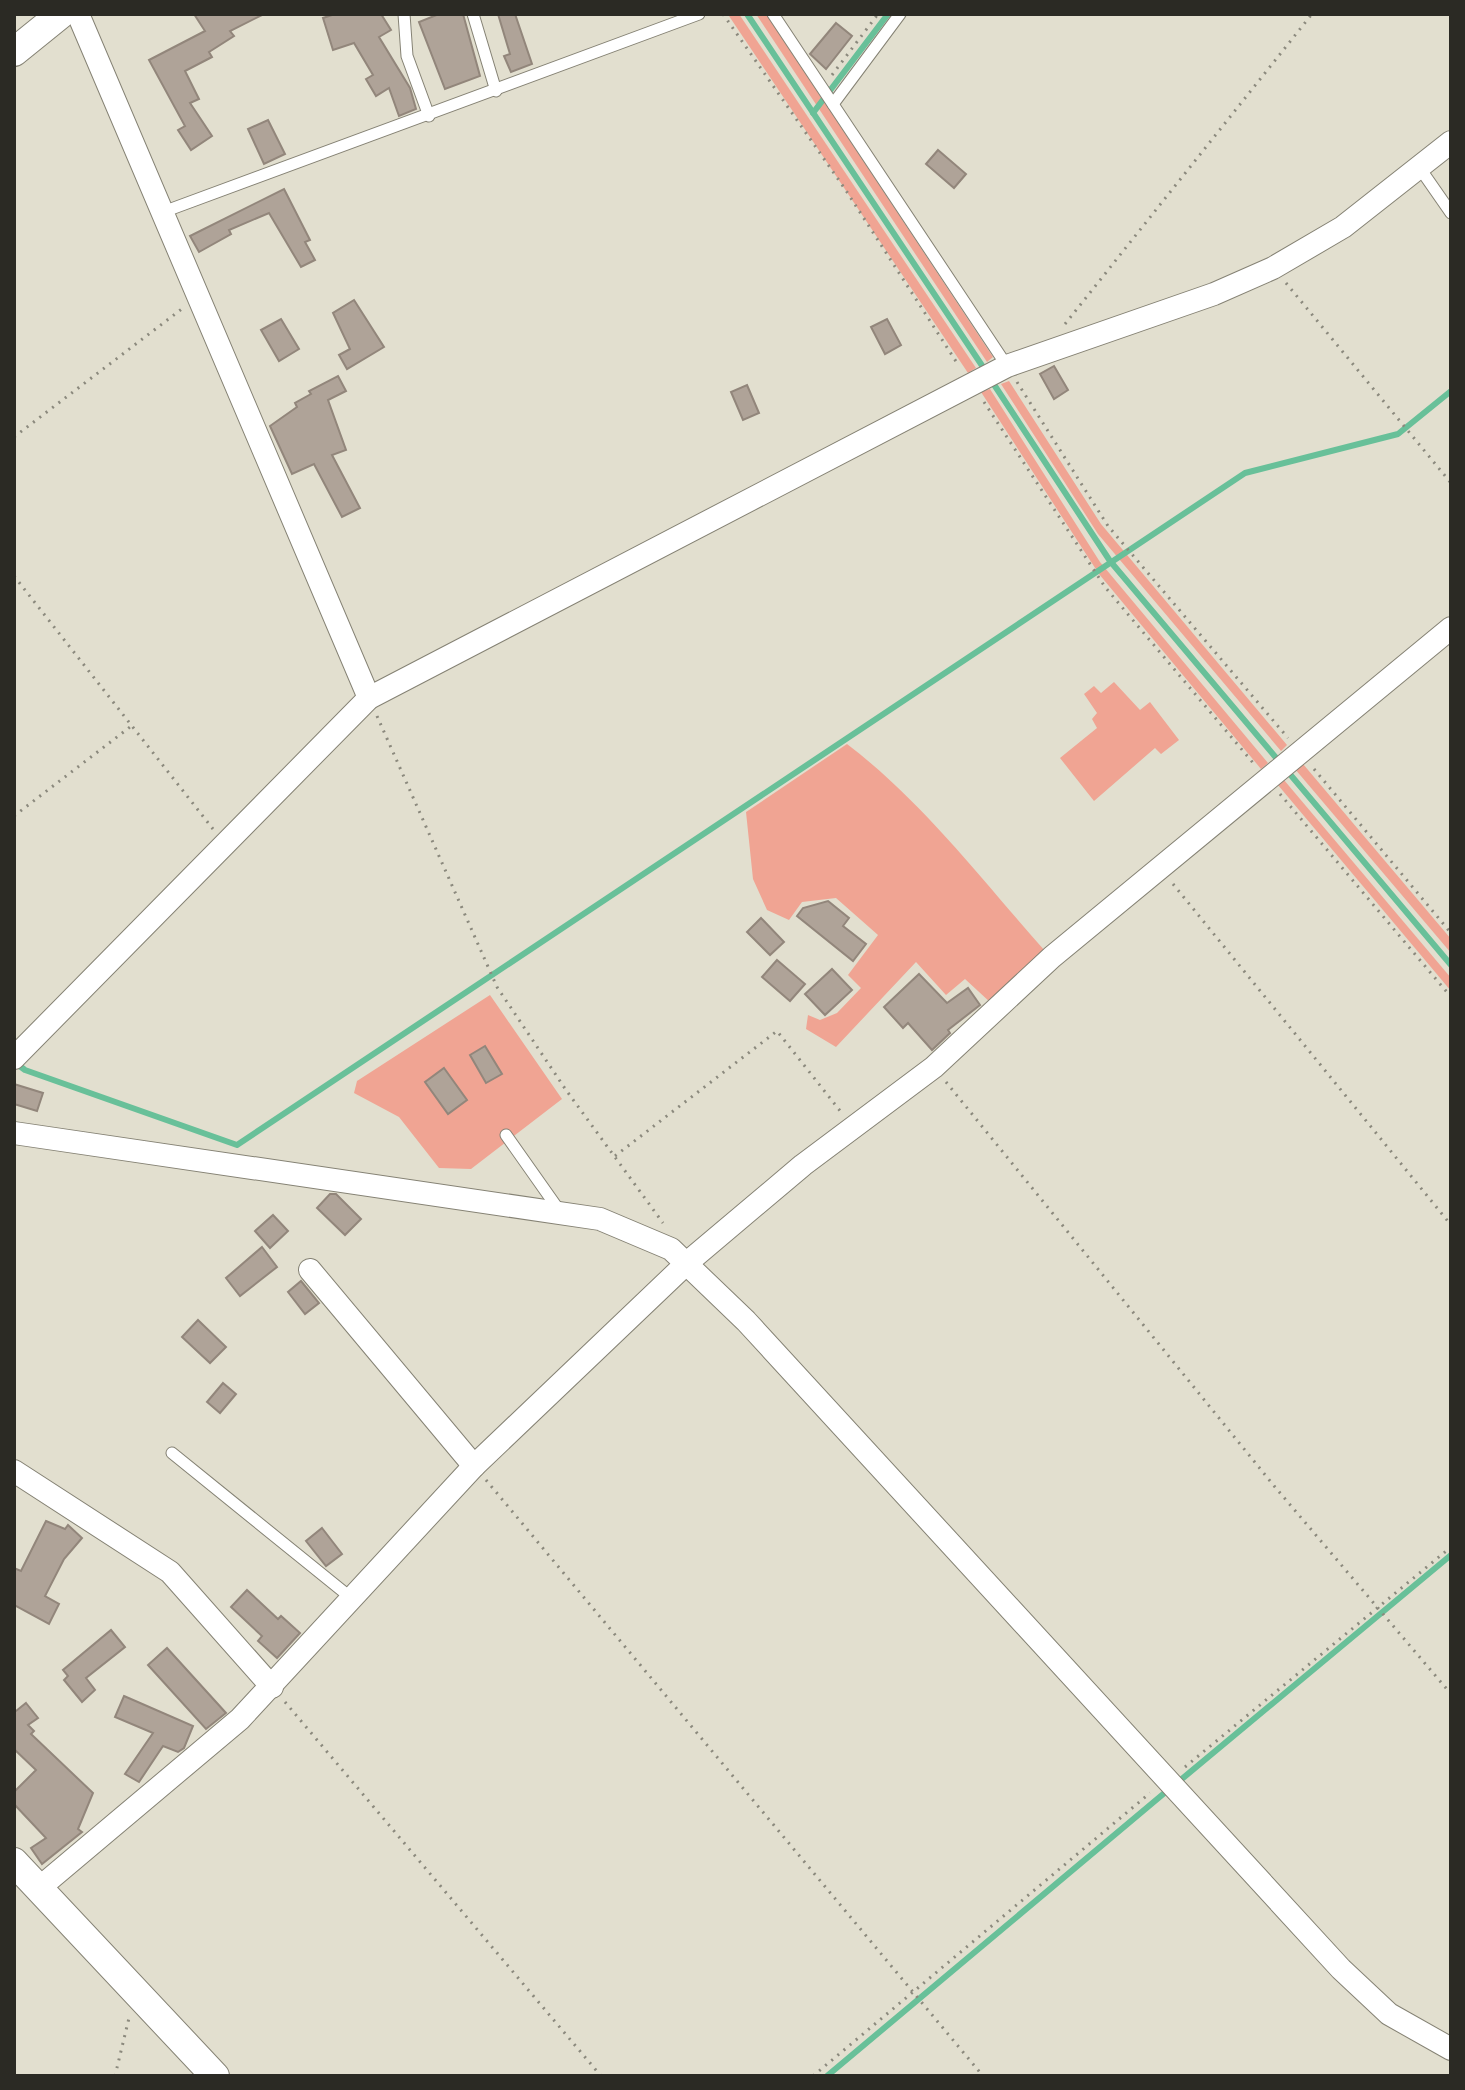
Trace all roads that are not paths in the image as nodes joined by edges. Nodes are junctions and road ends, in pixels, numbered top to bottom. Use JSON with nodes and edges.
{"nodes":[{"id":1,"x":61,"y":14,"type":"edge"},
{"id":2,"x":78,"y":14,"type":"edge"},
{"id":3,"x":404,"y":14,"type":"edge"},
{"id":4,"x":473,"y":14,"type":"edge"},
{"id":5,"x":699,"y":14,"type":"edge"},
{"id":6,"x":773,"y":14,"type":"edge"},
{"id":7,"x":900,"y":14,"type":"edge"},
{"id":8,"x":14,"y":52,"type":"edge"},
{"id":9,"x":496,"y":91,"type":"junction"},
{"id":10,"x":833,"y":104,"type":"junction"},
{"id":11,"x":429,"y":116,"type":"junction"},
{"id":12,"x":1451,"y":142,"type":"edge"},
{"id":13,"x":1419,"y":167,"type":"junction"},
{"id":14,"x":163,"y":212,"type":"junction"},
{"id":15,"x":1451,"y":213,"type":"edge"},
{"id":16,"x":1007,"y":366,"type":"junction"},
{"id":17,"x":1451,"y":628,"type":"edge"},
{"id":18,"x":369,"y":698,"type":"junction"},
{"id":19,"x":14,"y":1058,"type":"edge"},
{"id":20,"x":14,"y":1133,"type":"edge"},
{"id":21,"x":506,"y":1135,"type":"dead end"},
{"id":22,"x":561,"y":1213,"type":"junction"},
{"id":23,"x":680,"y":1256,"type":"junction"},
{"id":24,"x":310,"y":1270,"type":"dead end"},
{"id":25,"x":172,"y":1453,"type":"dead end"},
{"id":26,"x":474,"y":1466,"type":"junction"},
{"id":27,"x":14,"y":1471,"type":"edge"},
{"id":28,"x":350,"y":1597,"type":"junction"},
{"id":29,"x":272,"y":1687,"type":"junction"},
{"id":30,"x":14,"y":1862,"type":"edge"},
{"id":31,"x":38,"y":1889,"type":"junction"},
{"id":32,"x":1451,"y":2049,"type":"edge"},
{"id":33,"x":215,"y":2076,"type":"edge"}],
"edges":[{"from":1,"to":8,"type":"street"},
{"from":2,"to":14,"type":"street"},
{"from":3,"to":11,"type":"lane"},
{"from":4,"to":9,"type":"lane"},
{"from":5,"to":9,"type":"lane"},
{"from":6,"to":10,"type":"lane"},
{"from":7,"to":10,"type":"lane"},
{"from":9,"to":11,"type":"lane"},
{"from":10,"to":16,"type":"lane"},
{"from":11,"to":14,"type":"lane"},
{"from":12,"to":13,"type":"street"},
{"from":13,"to":15,"type":"lane"},
{"from":13,"to":16,"type":"street"},
{"from":14,"to":18,"type":"street"},
{"from":16,"to":18,"type":"street"},
{"from":17,"to":23,"type":"street"},
{"from":18,"to":19,"type":"street"},
{"from":20,"to":22,"type":"street"},
{"from":21,"to":22,"type":"lane"},
{"from":22,"to":23,"type":"street"},
{"from":23,"to":26,"type":"street"},
{"from":23,"to":32,"type":"street"},
{"from":24,"to":26,"type":"street"},
{"from":25,"to":28,"type":"lane"},
{"from":26,"to":28,"type":"street"},
{"from":27,"to":29,"type":"street"},
{"from":28,"to":29,"type":"street"},
{"from":29,"to":31,"type":"street"},
{"from":30,"to":31,"type":"street"},
{"from":31,"to":33,"type":"street"}]}
